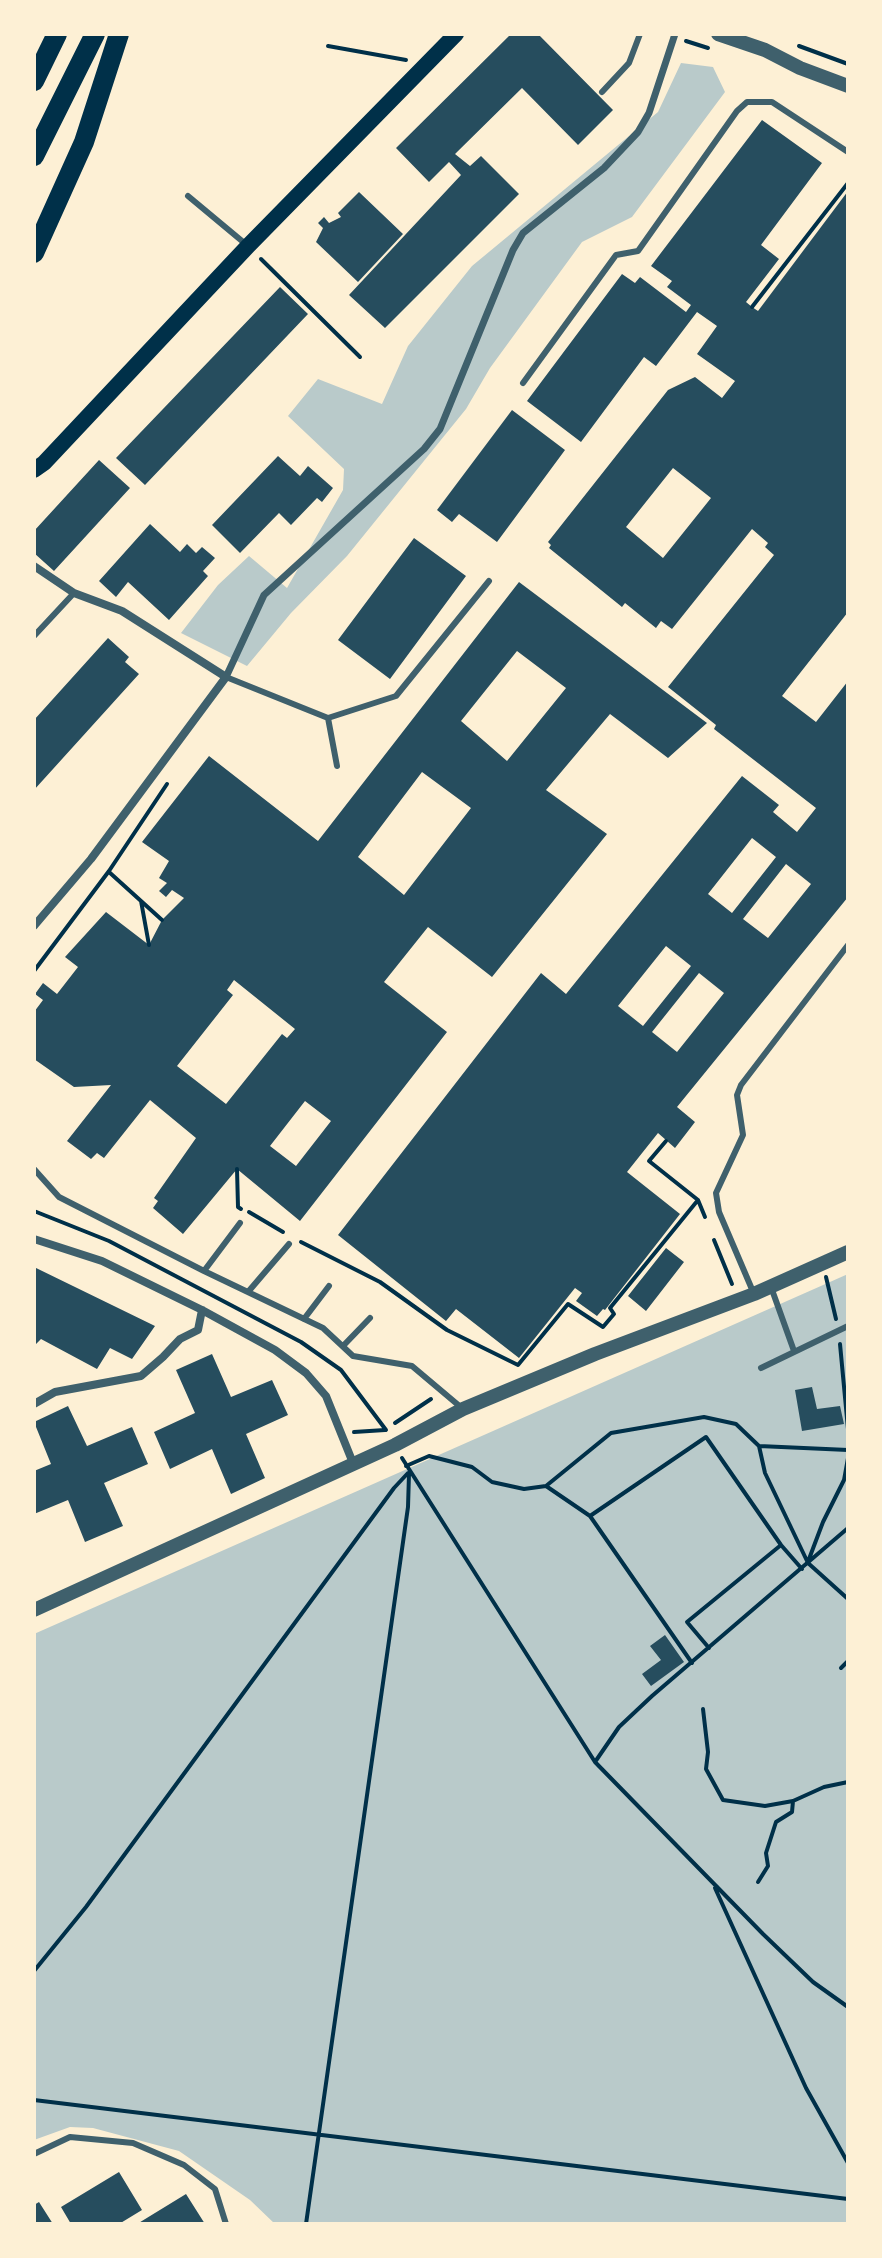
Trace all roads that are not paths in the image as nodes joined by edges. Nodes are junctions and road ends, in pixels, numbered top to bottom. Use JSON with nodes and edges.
{"nodes":[{"id":1,"x":57,"y":34,"type":"edge"},
{"id":2,"x":95,"y":34,"type":"edge"},
{"id":3,"x":119,"y":34,"type":"edge"},
{"id":4,"x":456,"y":34,"type":"edge"},
{"id":5,"x":640,"y":34,"type":"edge"},
{"id":6,"x":675,"y":34,"type":"edge"},
{"id":7,"x":718,"y":34,"type":"edge"},
{"id":8,"x":34,"y":81,"type":"edge"},
{"id":9,"x":848,"y":86,"type":"edge"},
{"id":10,"x":602,"y":92,"type":"dead end"},
{"id":11,"x":848,"y":152,"type":"edge"},
{"id":12,"x":34,"y":156,"type":"edge"},
{"id":13,"x":188,"y":196,"type":"dead end"},
{"id":14,"x":248,"y":246,"type":"junction"},
{"id":15,"x":34,"y":253,"type":"edge"},
{"id":16,"x":523,"y":383,"type":"dead end"},
{"id":17,"x":34,"y":470,"type":"edge"},
{"id":18,"x":34,"y":566,"type":"edge"},
{"id":19,"x":489,"y":581,"type":"dead end"},
{"id":20,"x":74,"y":593,"type":"junction"},
{"id":21,"x":34,"y":636,"type":"edge"},
{"id":22,"x":226,"y":677,"type":"junction"},
{"id":23,"x":328,"y":718,"type":"junction"},
{"id":24,"x":337,"y":766,"type":"dead end"},
{"id":25,"x":34,"y":926,"type":"edge"},
{"id":26,"x":848,"y":945,"type":"edge"},
{"id":27,"x":34,"y":1169,"type":"edge"},
{"id":28,"x":240,"y":1223,"type":"dead end"},
{"id":29,"x":34,"y":1239,"type":"edge"},
{"id":30,"x":289,"y":1244,"type":"dead end"},
{"id":31,"x":848,"y":1252,"type":"edge"},
{"id":32,"x":204,"y":1271,"type":"junction"},
{"id":33,"x":329,"y":1286,"type":"dead end"},
{"id":34,"x":771,"y":1286,"type":"junction"},
{"id":35,"x":248,"y":1292,"type":"junction"},
{"id":36,"x":754,"y":1294,"type":"junction"},
{"id":37,"x":202,"y":1310,"type":"junction"},
{"id":38,"x":370,"y":1318,"type":"dead end"},
{"id":39,"x":304,"y":1319,"type":"junction"},
{"id":40,"x":848,"y":1326,"type":"edge"},
{"id":41,"x":343,"y":1346,"type":"junction"},
{"id":42,"x":794,"y":1351,"type":"junction"},
{"id":43,"x":761,"y":1368,"type":"dead end"},
{"id":44,"x":34,"y":1404,"type":"edge"},
{"id":45,"x":463,"y":1409,"type":"junction"},
{"id":46,"x":353,"y":1463,"type":"junction"},
{"id":47,"x":34,"y":1610,"type":"edge"},
{"id":48,"x":34,"y":2154,"type":"edge"},
{"id":49,"x":226,"y":2224,"type":"edge"}],
"edges":[{"from":1,"to":8,"type":"highway"},
{"from":2,"to":12,"type":"highway"},
{"from":3,"to":15,"type":"highway"},
{"from":4,"to":14,"type":"main road"},
{"from":5,"to":10,"type":"lane"},
{"from":6,"to":22,"type":"street"},
{"from":7,"to":9,"type":"street"},
{"from":11,"to":16,"type":"lane"},
{"from":13,"to":14,"type":"lane"},
{"from":14,"to":17,"type":"main road"},
{"from":18,"to":20,"type":"street"},
{"from":19,"to":23,"type":"lane"},
{"from":20,"to":21,"type":"lane"},
{"from":20,"to":22,"type":"street"},
{"from":22,"to":23,"type":"lane"},
{"from":22,"to":25,"type":"street"},
{"from":23,"to":24,"type":"lane"},
{"from":26,"to":36,"type":"lane"},
{"from":27,"to":32,"type":"lane"},
{"from":28,"to":32,"type":"lane"},
{"from":29,"to":37,"type":"street"},
{"from":30,"to":35,"type":"lane"},
{"from":31,"to":34,"type":"street"},
{"from":32,"to":35,"type":"lane"},
{"from":33,"to":39,"type":"lane"},
{"from":34,"to":36,"type":"street"},
{"from":34,"to":42,"type":"lane"},
{"from":35,"to":39,"type":"lane"},
{"from":36,"to":45,"type":"street"},
{"from":37,"to":44,"type":"street"},
{"from":37,"to":46,"type":"street"},
{"from":38,"to":41,"type":"lane"},
{"from":39,"to":41,"type":"lane"},
{"from":40,"to":42,"type":"lane"},
{"from":41,"to":45,"type":"lane"},
{"from":42,"to":43,"type":"lane"},
{"from":45,"to":46,"type":"street"},
{"from":46,"to":47,"type":"street"},
{"from":48,"to":49,"type":"lane"}]}
